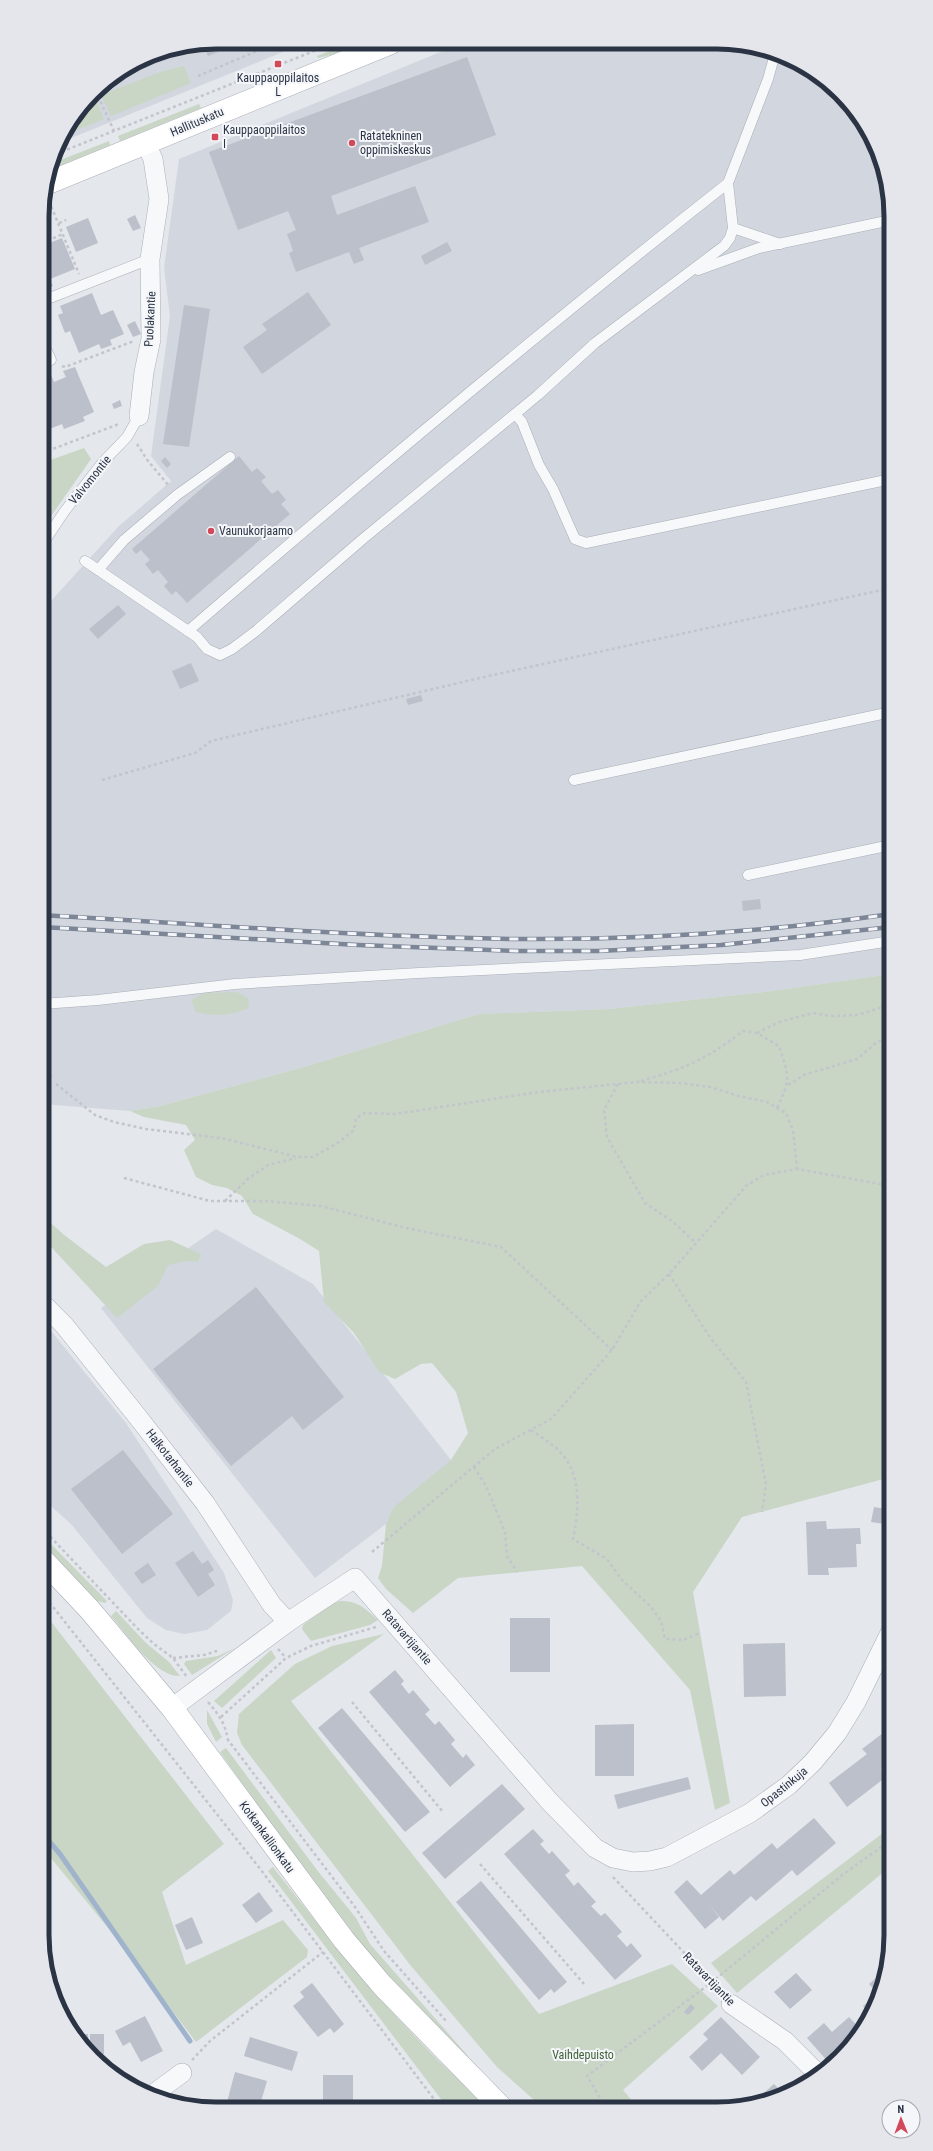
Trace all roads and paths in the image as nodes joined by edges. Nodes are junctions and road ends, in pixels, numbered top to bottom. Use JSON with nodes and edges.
{"nodes":[{"id":1,"x":262,"y":49,"type":"edge"},
{"id":2,"x":316,"y":49,"type":"edge"},
{"id":3,"x":376,"y":49,"type":"edge"},
{"id":4,"x":774,"y":59,"type":"edge"},
{"id":5,"x":198,"y":76,"type":"dead end"},
{"id":6,"x":99,"y":97,"type":"edge"},
{"id":7,"x":114,"y":131,"type":"junction"},
{"id":8,"x":146,"y":144,"type":"junction"},
{"id":9,"x":62,"y":152,"type":"edge"},
{"id":10,"x":728,"y":183,"type":"junction"},
{"id":11,"x":51,"y":189,"type":"edge"},
{"id":12,"x":50,"y":196,"type":"edge"},
{"id":13,"x":66,"y":220,"type":"dead end"},
{"id":14,"x":884,"y":222,"type":"edge"},
{"id":15,"x":59,"y":223,"type":"junction"},
{"id":16,"x":733,"y":228,"type":"junction"},
{"id":17,"x":63,"y":234,"type":"junction"},
{"id":18,"x":49,"y":239,"type":"edge"},
{"id":19,"x":780,"y":244,"type":"junction"},
{"id":20,"x":150,"y":259,"type":"junction"},
{"id":21,"x":689,"y":273,"type":"junction"},
{"id":22,"x":84,"y":286,"type":"junction"},
{"id":23,"x":49,"y":298,"type":"edge"},
{"id":24,"x":151,"y":339,"type":"junction"},
{"id":25,"x":49,"y":363,"type":"edge"},
{"id":26,"x":515,"y":414,"type":"junction"},
{"id":27,"x":139,"y":416,"type":"junction"},
{"id":28,"x":137,"y":444,"type":"dead end"},
{"id":29,"x":49,"y":450,"type":"edge"},
{"id":30,"x":230,"y":457,"type":"dead end"},
{"id":31,"x":884,"y":480,"type":"edge"},
{"id":32,"x":177,"y":495,"type":"junction"},
{"id":33,"x":49,"y":534,"type":"edge"},
{"id":34,"x":85,"y":561,"type":"dead end"},
{"id":35,"x":98,"y":570,"type":"junction"},
{"id":36,"x":884,"y":590,"type":"edge"},
{"id":37,"x":188,"y":631,"type":"junction"},
{"id":38,"x":884,"y":714,"type":"edge"},
{"id":39,"x":102,"y":780,"type":"dead end"},
{"id":40,"x":574,"y":780,"type":"dead end"},
{"id":41,"x":884,"y":846,"type":"edge"},
{"id":42,"x":748,"y":875,"type":"dead end"},
{"id":43,"x":884,"y":942,"type":"edge"},
{"id":44,"x":49,"y":1004,"type":"edge"},
{"id":45,"x":884,"y":1006,"type":"edge"},
{"id":46,"x":757,"y":1033,"type":"junction"},
{"id":47,"x":884,"y":1038,"type":"edge"},
{"id":48,"x":49,"y":1079,"type":"edge"},
{"id":49,"x":636,"y":1082,"type":"junction"},
{"id":50,"x":618,"y":1084,"type":"junction"},
{"id":51,"x":788,"y":1086,"type":"junction"},
{"id":52,"x":777,"y":1108,"type":"junction"},
{"id":53,"x":298,"y":1157,"type":"junction"},
{"id":54,"x":797,"y":1169,"type":"junction"},
{"id":55,"x":124,"y":1178,"type":"dead end"},
{"id":56,"x":884,"y":1185,"type":"edge"},
{"id":57,"x":225,"y":1201,"type":"junction"},
{"id":58,"x":696,"y":1243,"type":"junction"},
{"id":59,"x":669,"y":1274,"type":"junction"},
{"id":60,"x":49,"y":1310,"type":"edge"},
{"id":61,"x":612,"y":1350,"type":"junction"},
{"id":62,"x":531,"y":1430,"type":"junction"},
{"id":63,"x":474,"y":1467,"type":"junction"},
{"id":64,"x":762,"y":1512,"type":"dead end"},
{"id":65,"x":49,"y":1535,"type":"edge"},
{"id":66,"x":372,"y":1552,"type":"dead end"},
{"id":67,"x":49,"y":1566,"type":"edge"},
{"id":68,"x":517,"y":1572,"type":"dead end"},
{"id":69,"x":49,"y":1602,"type":"edge"},
{"id":70,"x":288,"y":1622,"type":"junction"},
{"id":71,"x":381,"y":1625,"type":"dead end"},
{"id":72,"x":700,"y":1633,"type":"dead end"},
{"id":73,"x":884,"y":1645,"type":"edge"},
{"id":74,"x":275,"y":1646,"type":"dead end"},
{"id":75,"x":220,"y":1651,"type":"dead end"},
{"id":76,"x":173,"y":1658,"type":"junction"},
{"id":77,"x":286,"y":1658,"type":"junction"},
{"id":78,"x":187,"y":1678,"type":"dead end"},
{"id":79,"x":352,"y":1702,"type":"dead end"},
{"id":80,"x":209,"y":1704,"type":"dead end"},
{"id":81,"x":172,"y":1708,"type":"junction"},
{"id":82,"x":220,"y":1717,"type":"junction"},
{"id":83,"x":190,"y":1769,"type":"dead end"},
{"id":84,"x":185,"y":1772,"type":"junction"},
{"id":85,"x":443,"y":1812,"type":"dead end"},
{"id":86,"x":884,"y":1845,"type":"edge"},
{"id":87,"x":480,"y":1864,"type":"dead end"},
{"id":88,"x":611,"y":1865,"type":"junction"},
{"id":89,"x":323,"y":1952,"type":"junction"},
{"id":90,"x":712,"y":1982,"type":"junction"},
{"id":91,"x":584,"y":1984,"type":"dead end"},
{"id":92,"x":731,"y":2004,"type":"joint"},
{"id":93,"x":452,"y":2028,"type":"dead end"},
{"id":94,"x":814,"y":2071,"type":"edge"},
{"id":95,"x":182,"y":2073,"type":"joint"},
{"id":96,"x":157,"y":2091,"type":"edge"},
{"id":97,"x":436,"y":2102,"type":"edge"},
{"id":98,"x":507,"y":2102,"type":"edge"},
{"id":99,"x":602,"y":2102,"type":"edge"}],
"edges":[{"from":1,"to":5,"type":"path"},
{"from":2,"to":7,"type":"path"},
{"from":3,"to":8,"type":"street","name":"Hallituskatu"},
{"from":4,"to":10,"type":"lane"},
{"from":6,"to":7,"type":"path"},
{"from":7,"to":9,"type":"path"},
{"from":8,"to":11,"type":"street","name":"Hallituskatu"},
{"from":8,"to":20,"type":"street","name":"Puolakantie"},
{"from":10,"to":16,"type":"lane"},
{"from":10,"to":37,"type":"lane"},
{"from":12,"to":15,"type":"path"},
{"from":13,"to":15,"type":"path"},
{"from":14,"to":19,"type":"lane"},
{"from":15,"to":17,"type":"path"},
{"from":16,"to":19,"type":"lane"},
{"from":16,"to":21,"type":"lane"},
{"from":17,"to":18,"type":"path"},
{"from":17,"to":22,"type":"path"},
{"from":19,"to":21,"type":"lane"},
{"from":20,"to":22,"type":"lane"},
{"from":20,"to":24,"type":"street","name":"Puolakantie"},
{"from":21,"to":26,"type":"lane"},
{"from":22,"to":23,"type":"lane"},
{"from":24,"to":25,"type":"path"},
{"from":24,"to":27,"type":"street","name":"Puolakantie"},
{"from":26,"to":31,"type":"lane"},
{"from":26,"to":37,"type":"lane"},
{"from":27,"to":29,"type":"path"},
{"from":27,"to":33,"type":"lane","name":"Valvomontie"},
{"from":28,"to":32,"type":"path"},
{"from":30,"to":32,"type":"lane"},
{"from":32,"to":35,"type":"lane"},
{"from":34,"to":35,"type":"lane"},
{"from":35,"to":37,"type":"lane"},
{"from":36,"to":39,"type":"path"},
{"from":38,"to":40,"type":"lane"},
{"from":41,"to":42,"type":"lane"},
{"from":43,"to":44,"type":"lane"},
{"from":45,"to":46,"type":"path"},
{"from":46,"to":49,"type":"path"},
{"from":46,"to":51,"type":"path"},
{"from":47,"to":51,"type":"path"},
{"from":48,"to":53,"type":"path"},
{"from":49,"to":50,"type":"path"},
{"from":49,"to":52,"type":"path"},
{"from":50,"to":53,"type":"path"},
{"from":50,"to":58,"type":"path"},
{"from":51,"to":52,"type":"path"},
{"from":52,"to":54,"type":"path"},
{"from":53,"to":57,"type":"path"},
{"from":54,"to":56,"type":"path"},
{"from":54,"to":58,"type":"path"},
{"from":55,"to":57,"type":"path"},
{"from":57,"to":61,"type":"path"},
{"from":58,"to":59,"type":"path"},
{"from":59,"to":61,"type":"path"},
{"from":59,"to":64,"type":"path"},
{"from":60,"to":70,"type":"street","name":"Halkotarhantie"},
{"from":61,"to":62,"type":"path"},
{"from":62,"to":63,"type":"path"},
{"from":62,"to":72,"type":"path"},
{"from":63,"to":66,"type":"path"},
{"from":63,"to":68,"type":"path"},
{"from":65,"to":76,"type":"path"},
{"from":67,"to":81,"type":"street","name":"Kotkankallionkatu"},
{"from":69,"to":84,"type":"path"},
{"from":70,"to":81,"type":"street","name":"Ratavartijantie"},
{"from":70,"to":88,"type":"street","name":"Ratavartijantie"},
{"from":71,"to":77,"type":"path"},
{"from":73,"to":88,"type":"street","name":"Opastinkuja"},
{"from":74,"to":77,"type":"path"},
{"from":75,"to":76,"type":"path"},
{"from":76,"to":78,"type":"path"},
{"from":77,"to":82,"type":"path"},
{"from":79,"to":85,"type":"path"},
{"from":80,"to":82,"type":"path"},
{"from":81,"to":98,"type":"street","name":"Kotkankallionkatu"},
{"from":82,"to":93,"type":"path"},
{"from":83,"to":84,"type":"path"},
{"from":84,"to":89,"type":"path"},
{"from":86,"to":90,"type":"path"},
{"from":87,"to":91,"type":"path"},
{"from":88,"to":90,"type":"path","name":"Ratavartijantie"},
{"from":89,"to":95,"type":"path"},
{"from":89,"to":97,"type":"path"},
{"from":90,"to":92,"type":"path","name":"Ratavartijantie"},
{"from":90,"to":99,"type":"path"},
{"from":92,"to":94,"type":"street","name":"Ratavartijantie"},
{"from":95,"to":96,"type":"street"}]}
